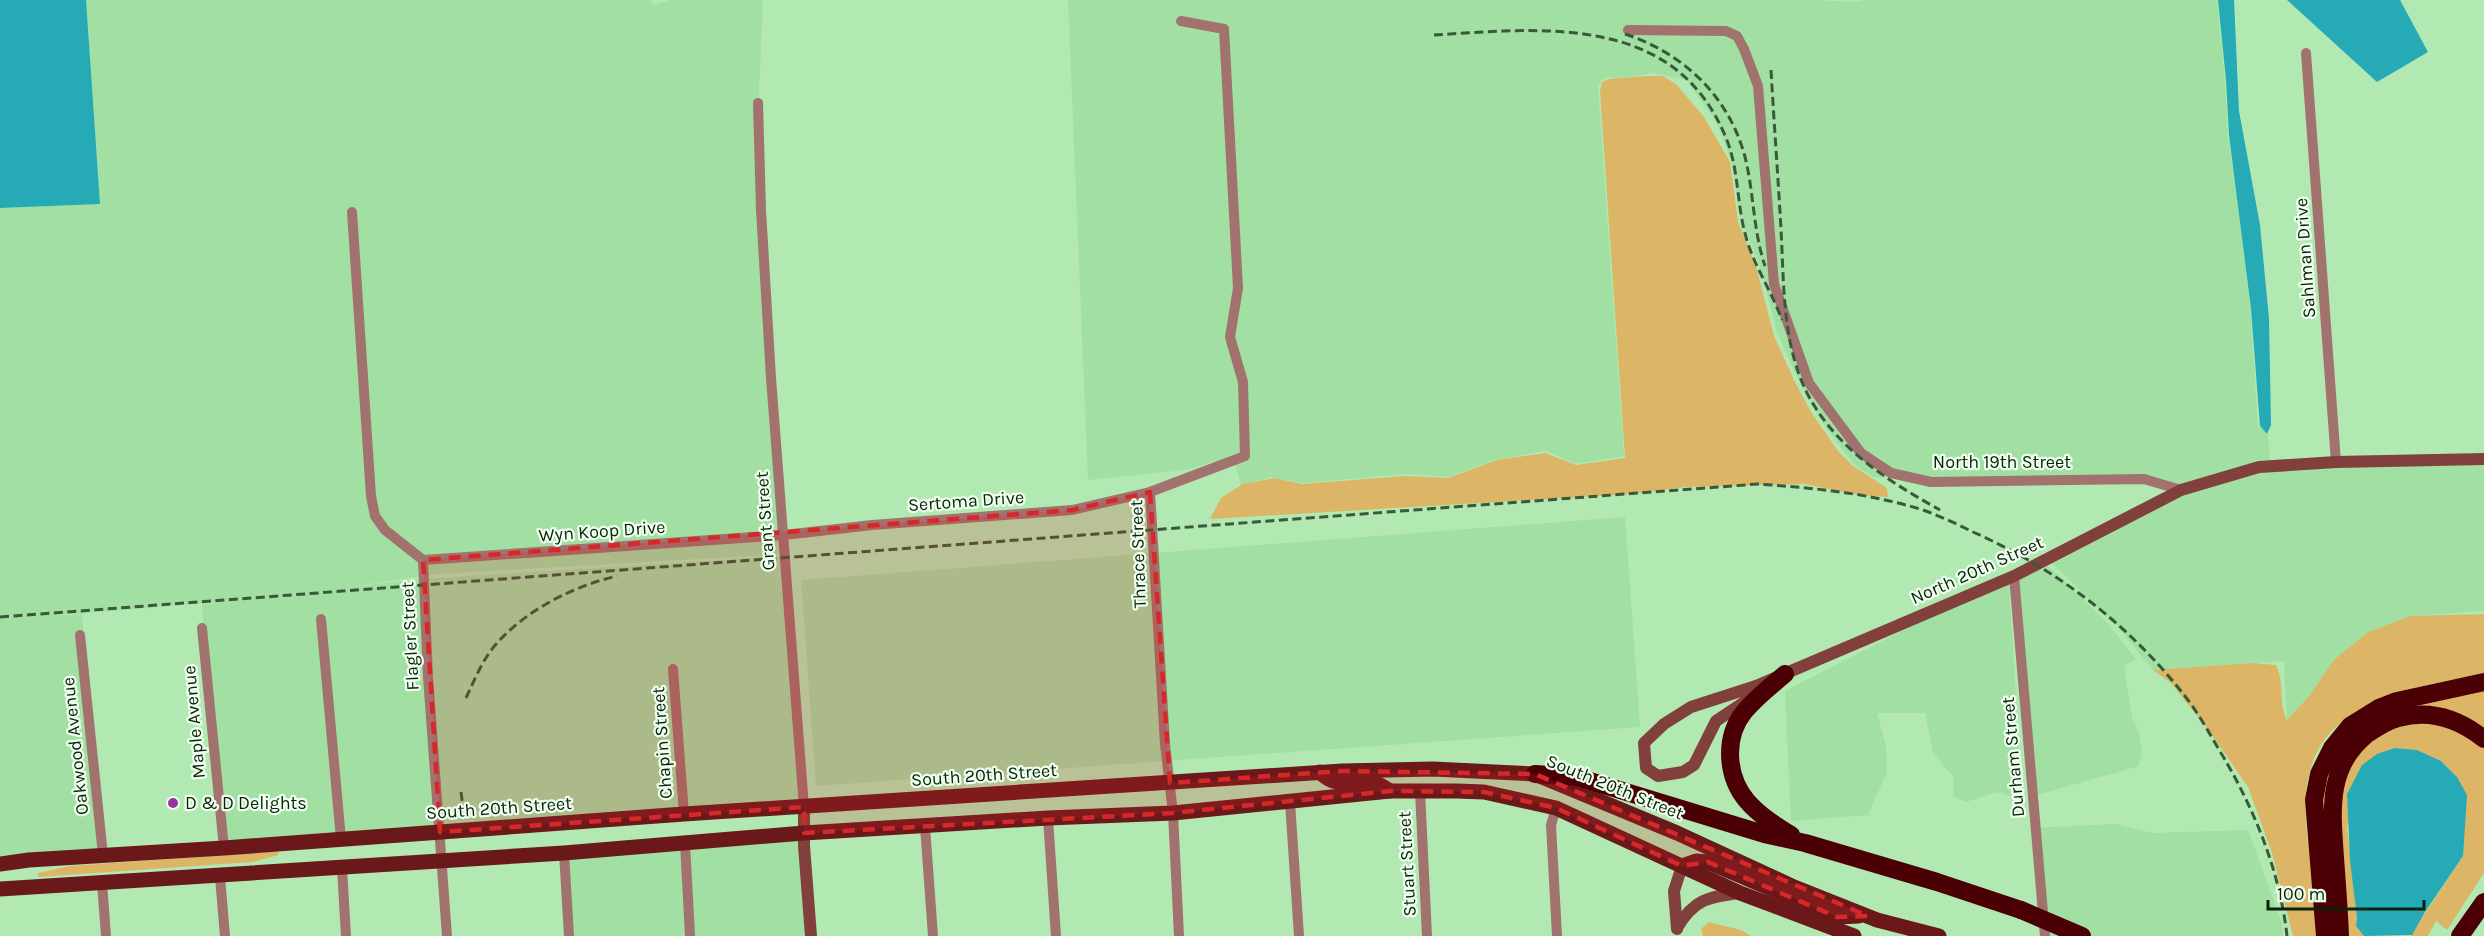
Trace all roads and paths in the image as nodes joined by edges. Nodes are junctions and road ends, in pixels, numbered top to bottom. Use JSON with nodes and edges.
{"nodes":[{"id":1,"x":1181,"y":21,"type":"dead end"},
{"id":2,"x":1628,"y":30,"type":"dead end"},
{"id":3,"x":2306,"y":52,"type":"dead end"},
{"id":4,"x":758,"y":103,"type":"dead end"},
{"id":5,"x":352,"y":212,"type":"dead end"},
{"id":6,"x":2484,"y":459,"type":"edge"},
{"id":7,"x":2336,"y":462,"type":"junction"},
{"id":8,"x":2181,"y":490,"type":"junction"},
{"id":9,"x":1150,"y":492,"type":"junction"},
{"id":10,"x":784,"y":535,"type":"junction"},
{"id":11,"x":423,"y":560,"type":"junction"},
{"id":12,"x":2014,"y":576,"type":"junction"},
{"id":13,"x":321,"y":619,"type":"dead end"},
{"id":14,"x":202,"y":628,"type":"dead end"},
{"id":15,"x":80,"y":635,"type":"dead end"},
{"id":16,"x":673,"y":669,"type":"dead end"},
{"id":17,"x":1785,"y":674,"type":"junction"},
{"id":18,"x":2484,"y":682,"type":"edge"},
{"id":19,"x":2484,"y":739,"type":"edge"},
{"id":20,"x":1320,"y":772,"type":"junction"},
{"id":21,"x":1536,"y":774,"type":"junction"},
{"id":22,"x":1170,"y":783,"type":"junction"},
{"id":23,"x":1390,"y":791,"type":"junction"},
{"id":24,"x":1420,"y":791,"type":"junction"},
{"id":25,"x":1290,"y":802,"type":"junction"},
{"id":26,"x":804,"y":807,"type":"junction"},
{"id":27,"x":1556,"y":808,"type":"junction"},
{"id":28,"x":684,"y":813,"type":"junction"},
{"id":29,"x":1173,"y":813,"type":"junction"},
{"id":30,"x":1048,"y":818,"type":"junction"},
{"id":31,"x":926,"y":826,"type":"junction"},
{"id":32,"x":440,"y":832,"type":"junction"},
{"id":33,"x":804,"y":833,"type":"junction"},
{"id":34,"x":341,"y":839,"type":"junction"},
{"id":35,"x":685,"y":843,"type":"junction"},
{"id":36,"x":1805,"y":843,"type":"junction"},
{"id":37,"x":224,"y":848,"type":"junction"},
{"id":38,"x":564,"y":853,"type":"junction"},
{"id":39,"x":103,"y":855,"type":"junction"},
{"id":40,"x":442,"y":861,"type":"junction"},
{"id":41,"x":0,"y":864,"type":"edge"},
{"id":42,"x":1682,"y":866,"type":"junction"},
{"id":43,"x":342,"y":868,"type":"junction"},
{"id":44,"x":220,"y":877,"type":"junction"},
{"id":45,"x":102,"y":883,"type":"junction"},
{"id":46,"x":0,"y":889,"type":"edge"},
{"id":47,"x":2484,"y":892,"type":"edge"},
{"id":48,"x":1740,"y":893,"type":"junction"},
{"id":49,"x":2479,"y":909,"type":"edge"},
{"id":50,"x":1868,"y":916,"type":"junction"},
{"id":51,"x":1677,"y":932,"type":"edge"},
{"id":52,"x":2461,"y":934,"type":"edge"},
{"id":53,"x":106,"y":936,"type":"edge"},
{"id":54,"x":225,"y":936,"type":"edge"},
{"id":55,"x":346,"y":936,"type":"edge"},
{"id":56,"x":447,"y":936,"type":"edge"},
{"id":57,"x":569,"y":936,"type":"edge"},
{"id":58,"x":690,"y":936,"type":"edge"},
{"id":59,"x":811,"y":936,"type":"edge"},
{"id":60,"x":933,"y":936,"type":"edge"},
{"id":61,"x":1056,"y":936,"type":"edge"},
{"id":62,"x":1179,"y":936,"type":"edge"},
{"id":63,"x":1299,"y":936,"type":"edge"},
{"id":64,"x":1427,"y":936,"type":"edge"},
{"id":65,"x":1557,"y":936,"type":"edge"},
{"id":66,"x":1854,"y":936,"type":"edge"},
{"id":67,"x":1940,"y":936,"type":"edge"},
{"id":68,"x":2045,"y":936,"type":"edge"},
{"id":69,"x":2082,"y":936,"type":"edge"},
{"id":70,"x":2337,"y":936,"type":"edge"}],
"edges":[{"from":1,"to":9,"type":"street","name":"Thrace Street"},
{"from":2,"to":8,"type":"street","name":"North 19th Street"},
{"from":3,"to":7,"type":"street","name":"Sahlman Drive"},
{"from":4,"to":10,"type":"street","name":"Grant Street"},
{"from":5,"to":11,"type":"street","name":"Flagler Street"},
{"from":6,"to":7,"type":"street"},
{"from":7,"to":8,"type":"street"},
{"from":8,"to":12,"type":"street","name":"North 20th Street"},
{"from":9,"to":10,"type":"street","name":"Sertoma Drive"},
{"from":9,"to":22,"type":"street","name":"Thrace Street"},
{"from":10,"to":11,"type":"street","name":"Wyn Koop Drive"},
{"from":10,"to":26,"type":"street","name":"Grant Street"},
{"from":11,"to":32,"type":"street","name":"Flagler Street"},
{"from":12,"to":17,"type":"street","name":"North 20th Street"},
{"from":12,"to":68,"type":"street","name":"Durham Street"},
{"from":13,"to":34,"type":"street"},
{"from":14,"to":37,"type":"street","name":"Maple Avenue"},
{"from":15,"to":39,"type":"street","name":"Oakwood Avenue"},
{"from":16,"to":28,"type":"street","name":"Chapin Street"},
{"from":17,"to":17,"type":"street","name":"North 20th Street"},
{"from":17,"to":36,"type":"highway"},
{"from":18,"to":70,"type":"highway"},
{"from":19,"to":70,"type":"highway"},
{"from":20,"to":21,"type":"main road","name":"South 20th Street"},
{"from":20,"to":22,"type":"main road","name":"South 20th Street"},
{"from":20,"to":23,"type":"main road"},
{"from":21,"to":36,"type":"highway"},
{"from":21,"to":50,"type":"main road","name":"South 20th Street"},
{"from":22,"to":26,"type":"main road","name":"South 20th Street"},
{"from":22,"to":29,"type":"street","name":"Thrace Street"},
{"from":23,"to":24,"type":"main road"},
{"from":23,"to":25,"type":"main road"},
{"from":24,"to":27,"type":"main road"},
{"from":24,"to":64,"type":"street","name":"Stuart Street"},
{"from":25,"to":29,"type":"main road"},
{"from":25,"to":63,"type":"street"},
{"from":26,"to":28,"type":"main road","name":"South 20th Street"},
{"from":26,"to":33,"type":"street","name":"Grant Street"},
{"from":27,"to":42,"type":"main road"},
{"from":27,"to":65,"type":"street"},
{"from":28,"to":32,"type":"main road","name":"South 20th Street"},
{"from":29,"to":30,"type":"main road"},
{"from":29,"to":62,"type":"street","name":"Thrace Street"},
{"from":30,"to":31,"type":"main road"},
{"from":30,"to":61,"type":"street"},
{"from":31,"to":33,"type":"main road"},
{"from":31,"to":60,"type":"street"},
{"from":32,"to":34,"type":"main road","name":"South 20th Street"},
{"from":32,"to":40,"type":"street","name":"Flagler Street"},
{"from":33,"to":35,"type":"main road"},
{"from":33,"to":59,"type":"street","name":"Grant Street"},
{"from":34,"to":37,"type":"main road","name":"South 20th Street"},
{"from":35,"to":38,"type":"main road"},
{"from":35,"to":58,"type":"street"},
{"from":36,"to":69,"type":"highway","bridge":true},
{"from":37,"to":39,"type":"main road","name":"South 20th Street"},
{"from":38,"to":40,"type":"main road"},
{"from":38,"to":57,"type":"street"},
{"from":39,"to":41,"type":"main road","name":"South 20th Street"},
{"from":40,"to":43,"type":"main road"},
{"from":40,"to":56,"type":"street","name":"Flagler Street"},
{"from":42,"to":48,"type":"main road"},
{"from":42,"to":50,"type":"main road"},
{"from":42,"to":51,"type":"street"},
{"from":43,"to":44,"type":"main road"},
{"from":43,"to":55,"type":"street"},
{"from":44,"to":45,"type":"main road"},
{"from":44,"to":54,"type":"street"},
{"from":45,"to":46,"type":"main road"},
{"from":45,"to":53,"type":"street"},
{"from":47,"to":49,"type":"highway"},
{"from":48,"to":51,"type":"street"},
{"from":48,"to":66,"type":"main road"},
{"from":49,"to":52,"type":"highway"},
{"from":50,"to":67,"type":"main road","name":"South 20th Street"}]}
